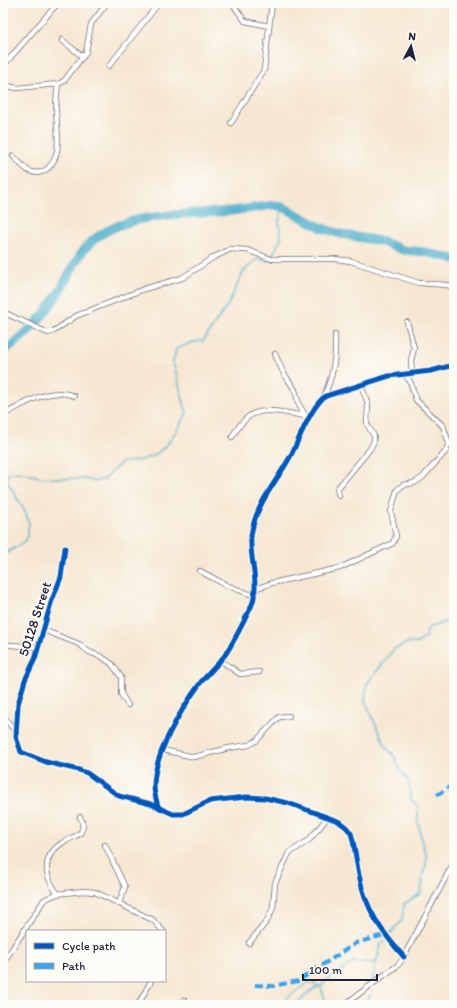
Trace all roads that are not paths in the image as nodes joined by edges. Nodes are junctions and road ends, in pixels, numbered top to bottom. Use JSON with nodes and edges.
{"nodes":[{"id":1,"x":58,"y":3,"type":"edge"},
{"id":2,"x":107,"y":3,"type":"edge"},
{"id":3,"x":159,"y":3,"type":"edge"},
{"id":4,"x":232,"y":3,"type":"edge"},
{"id":5,"x":272,"y":3,"type":"edge"},
{"id":6,"x":269,"y":26,"type":"junction"},
{"id":7,"x":62,"y":40,"type":"dead end"},
{"id":8,"x":83,"y":57,"type":"junction"},
{"id":9,"x":3,"y":66,"type":"edge"},
{"id":10,"x":109,"y":66,"type":"dead end"},
{"id":11,"x":58,"y":84,"type":"junction"},
{"id":12,"x":3,"y":85,"type":"edge"},
{"id":13,"x":231,"y":123,"type":"dead end"},
{"id":14,"x":13,"y":156,"type":"dead end"},
{"id":15,"x":454,"y":287,"type":"edge"},
{"id":16,"x":3,"y":312,"type":"edge"},
{"id":17,"x":407,"y":322,"type":"dead end"},
{"id":18,"x":335,"y":335,"type":"dead end"},
{"id":19,"x":275,"y":354,"type":"dead end"},
{"id":20,"x":454,"y":365,"type":"edge"},
{"id":21,"x":404,"y":374,"type":"junction"},
{"id":22,"x":412,"y":374,"type":"junction"},
{"id":23,"x":361,"y":385,"type":"junction"},
{"id":24,"x":74,"y":396,"type":"dead end"},
{"id":25,"x":323,"y":398,"type":"junction"},
{"id":26,"x":3,"y":415,"type":"edge"},
{"id":27,"x":307,"y":418,"type":"junction"},
{"id":28,"x":232,"y":437,"type":"dead end"},
{"id":29,"x":339,"y":496,"type":"dead end"},
{"id":30,"x":65,"y":548,"type":"dead end"},
{"id":31,"x":200,"y":571,"type":"dead end"},
{"id":32,"x":255,"y":589,"type":"junction"},
{"id":33,"x":255,"y":596,"type":"junction"},
{"id":34,"x":43,"y":630,"type":"junction"},
{"id":35,"x":10,"y":645,"type":"dead end"},
{"id":36,"x":39,"y":647,"type":"junction"},
{"id":37,"x":220,"y":660,"type":"junction"},
{"id":38,"x":259,"y":672,"type":"dead end"},
{"id":39,"x":128,"y":705,"type":"dead end"},
{"id":40,"x":3,"y":716,"type":"edge"},
{"id":41,"x":289,"y":716,"type":"dead end"},
{"id":42,"x":16,"y":732,"type":"junction"},
{"id":43,"x":163,"y":750,"type":"junction"},
{"id":44,"x":158,"y":806,"type":"junction"},
{"id":45,"x":80,"y":817,"type":"dead end"},
{"id":46,"x":328,"y":817,"type":"junction"},
{"id":47,"x":105,"y":845,"type":"dead end"},
{"id":48,"x":454,"y":862,"type":"edge"},
{"id":49,"x":58,"y":894,"type":"junction"},
{"id":50,"x":120,"y":903,"type":"junction"},
{"id":51,"x":162,"y":930,"type":"edge"},
{"id":52,"x":249,"y":943,"type":"dead end"},
{"id":53,"x":404,"y":957,"type":"junction"},
{"id":54,"x":3,"y":963,"type":"edge"},
{"id":55,"x":150,"y":982,"type":"edge"},
{"id":56,"x":138,"y":1005,"type":"edge"},
{"id":57,"x":344,"y":1005,"type":"edge"}],
"edges":[{"from":1,"to":9,"type":"street"},
{"from":2,"to":8,"type":"street"},
{"from":3,"to":10,"type":"street"},
{"from":4,"to":6,"type":"street"},
{"from":5,"to":6,"type":"street"},
{"from":6,"to":13,"type":"street"},
{"from":7,"to":8,"type":"street"},
{"from":8,"to":11,"type":"street"},
{"from":11,"to":12,"type":"street"},
{"from":11,"to":14,"type":"street"},
{"from":15,"to":16,"type":"street"},
{"from":17,"to":22,"type":"street"},
{"from":18,"to":25,"type":"street"},
{"from":19,"to":27,"type":"street"},
{"from":20,"to":22,"type":"street"},
{"from":21,"to":22,"type":"street"},
{"from":21,"to":23,"type":"street"},
{"from":21,"to":32,"type":"street"},
{"from":23,"to":25,"type":"street"},
{"from":23,"to":29,"type":"street"},
{"from":24,"to":26,"type":"street"},
{"from":25,"to":27,"type":"street"},
{"from":27,"to":28,"type":"street"},
{"from":27,"to":32,"type":"street"},
{"from":30,"to":34,"type":"street","name":"50128 Street"},
{"from":31,"to":33,"type":"street"},
{"from":32,"to":33,"type":"street"},
{"from":33,"to":37,"type":"street"},
{"from":34,"to":36,"type":"street","name":"50128 Street"},
{"from":34,"to":39,"type":"street"},
{"from":35,"to":36,"type":"street"},
{"from":36,"to":42,"type":"street","name":"50128 Street"},
{"from":37,"to":38,"type":"street"},
{"from":37,"to":43,"type":"street"},
{"from":40,"to":42,"type":"street"},
{"from":41,"to":43,"type":"street"},
{"from":42,"to":44,"type":"street","name":"50128 Street"},
{"from":43,"to":44,"type":"street"},
{"from":44,"to":46,"type":"street","name":"50128 Street"},
{"from":45,"to":49,"type":"street"},
{"from":46,"to":52,"type":"street"},
{"from":46,"to":53,"type":"street","name":"50128 Street"},
{"from":47,"to":50,"type":"street"},
{"from":48,"to":53,"type":"street"},
{"from":49,"to":50,"type":"street"},
{"from":49,"to":54,"type":"street"},
{"from":50,"to":51,"type":"street"},
{"from":53,"to":57,"type":"street"},
{"from":55,"to":56,"type":"street"}]}
